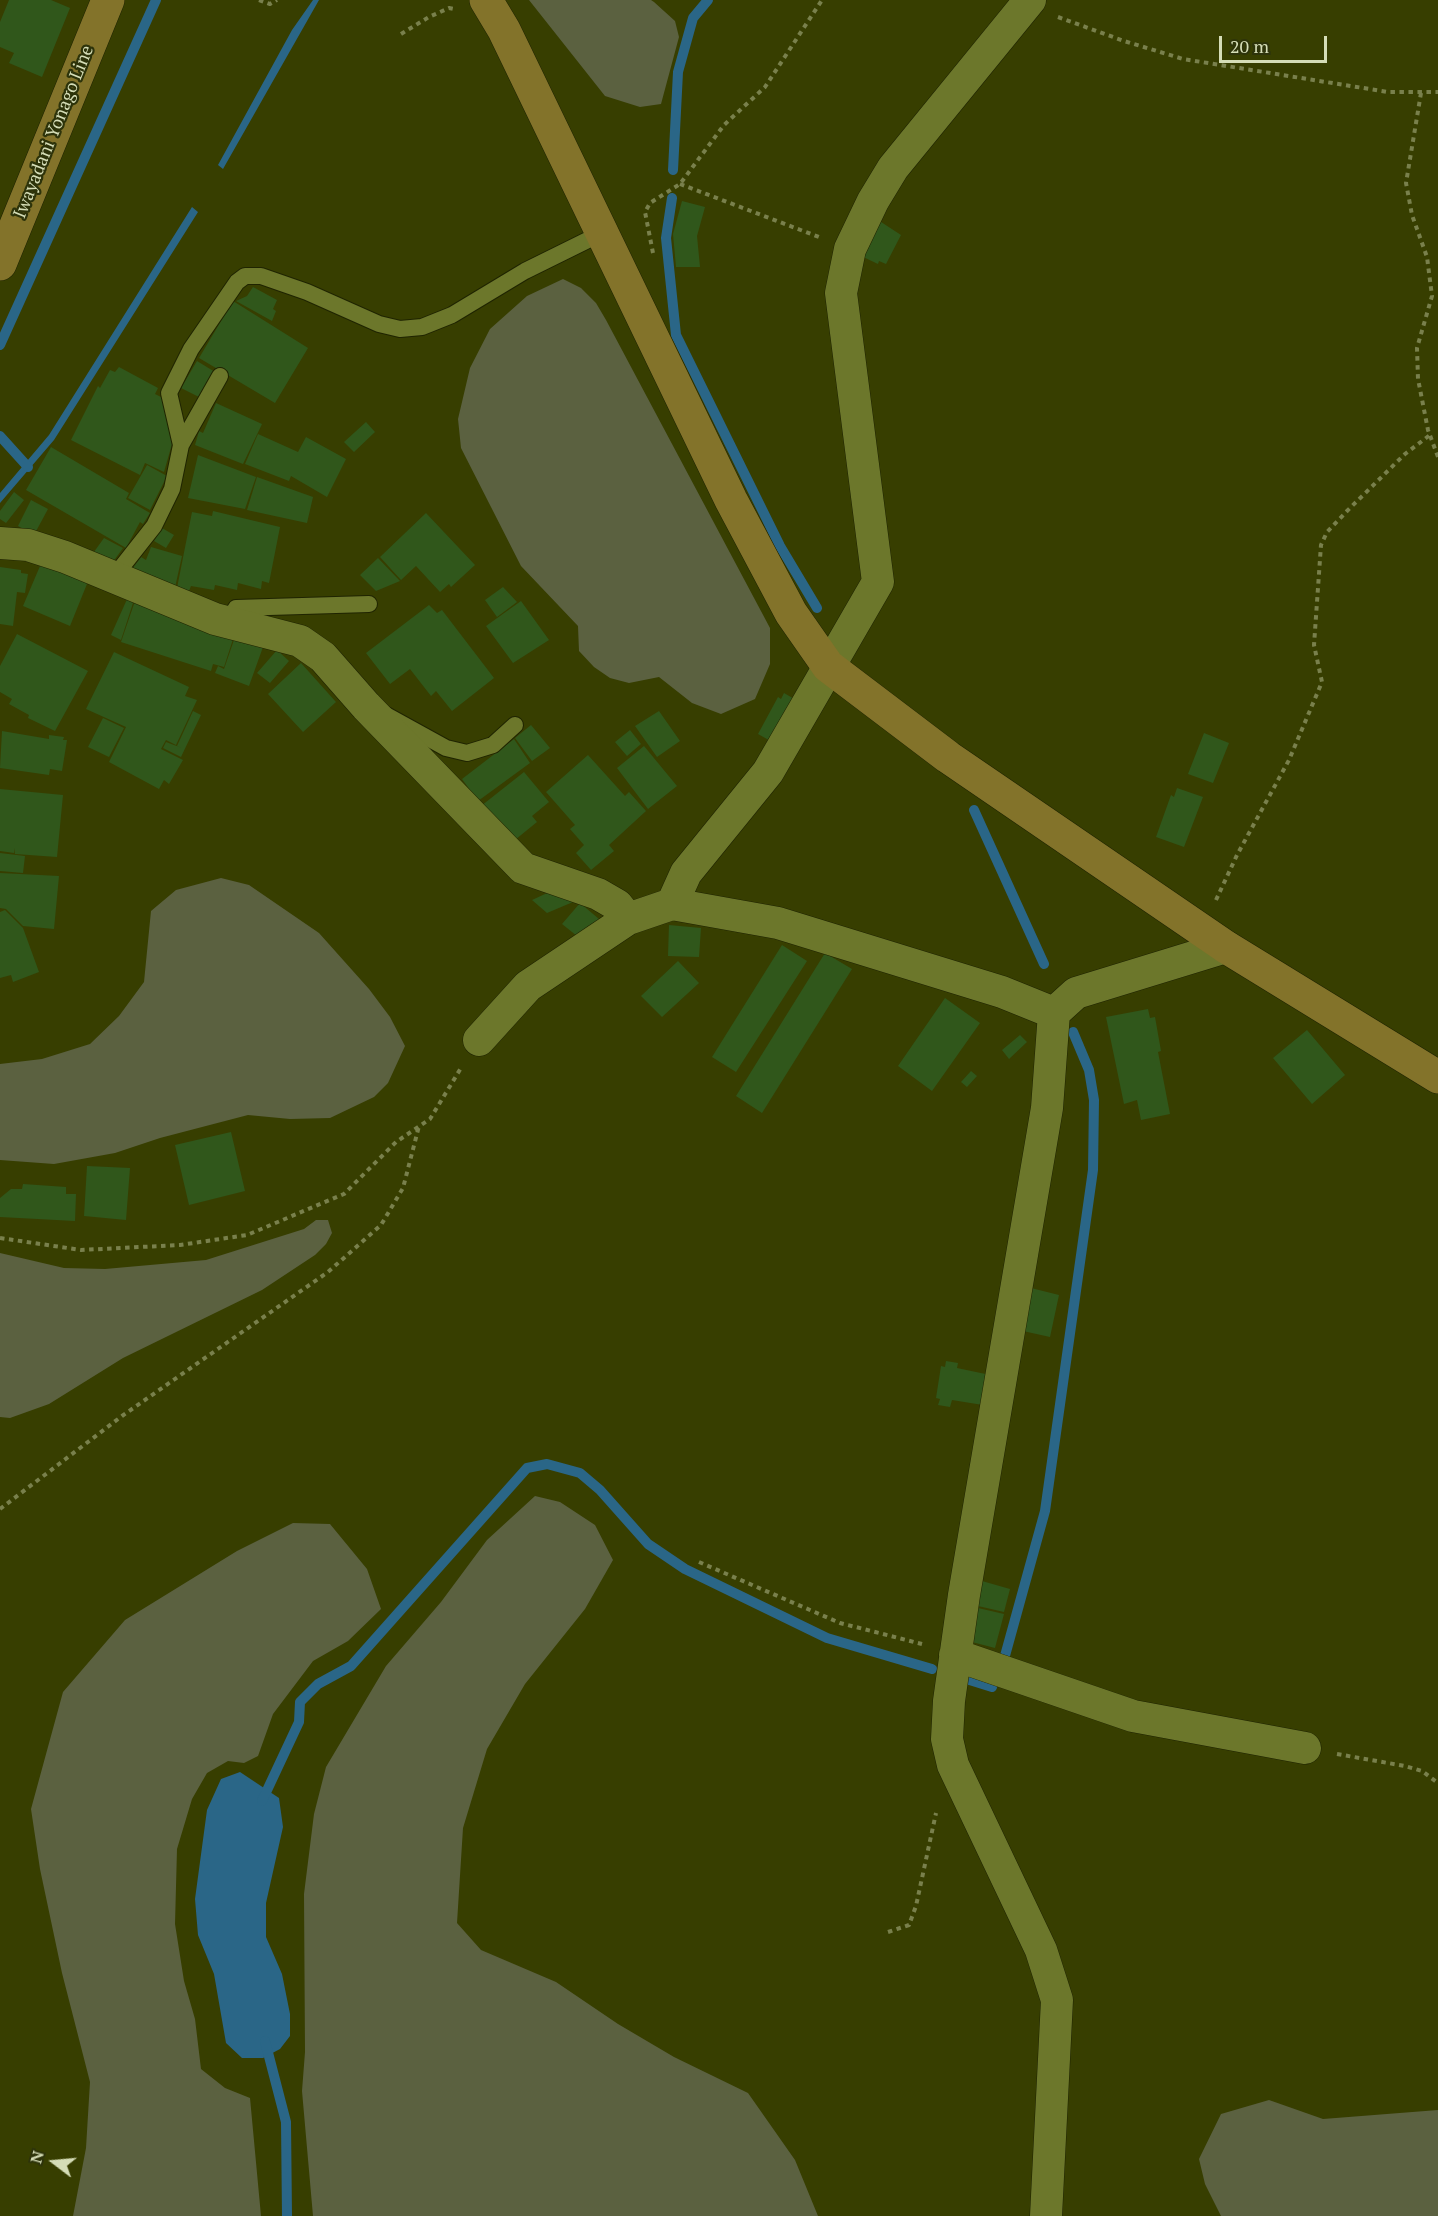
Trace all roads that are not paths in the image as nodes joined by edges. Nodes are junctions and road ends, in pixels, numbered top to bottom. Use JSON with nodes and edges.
{"nodes":[{"id":1,"x":108,"y":0,"type":"edge"},
{"id":2,"x":1029,"y":3,"type":"edge"},
{"id":3,"x":474,"y":5,"type":"edge"},
{"id":4,"x":603,"y":233,"type":"junction"},
{"id":5,"x":0,"y":264,"type":"edge"},
{"id":6,"x":220,"y":376,"type":"dead end"},
{"id":7,"x":181,"y":444,"type":"junction"},
{"id":8,"x":0,"y":543,"type":"edge"},
{"id":9,"x":113,"y":578,"type":"junction"},
{"id":10,"x":369,"y":604,"type":"dead end"},
{"id":11,"x":227,"y":622,"type":"junction"},
{"id":12,"x":828,"y":666,"type":"junction"},
{"id":13,"x":366,"y":706,"type":"junction"},
{"id":14,"x":515,"y":725,"type":"dead end"},
{"id":15,"x":672,"y":904,"type":"junction"},
{"id":16,"x":628,"y":920,"type":"junction"},
{"id":17,"x":1214,"y":939,"type":"junction"},
{"id":18,"x":1054,"y":1013,"type":"junction"},
{"id":19,"x":479,"y":1040,"type":"road end"},
{"id":20,"x":1438,"y":1077,"type":"edge"},
{"id":21,"x":955,"y":1655,"type":"junction"},
{"id":22,"x":1305,"y":1748,"type":"road end"},
{"id":23,"x":1046,"y":2216,"type":"edge"}],
"edges":[{"from":1,"to":5,"type":"street","name":"Iwayadani Yonago Line"},
{"from":2,"to":12,"type":"street"},
{"from":3,"to":4,"type":"street"},
{"from":4,"to":7,"type":"lane"},
{"from":4,"to":12,"type":"street"},
{"from":6,"to":7,"type":"lane"},
{"from":7,"to":9,"type":"lane"},
{"from":8,"to":9,"type":"street"},
{"from":9,"to":11,"type":"street"},
{"from":10,"to":11,"type":"lane"},
{"from":11,"to":13,"type":"street"},
{"from":12,"to":15,"type":"street"},
{"from":12,"to":17,"type":"street"},
{"from":13,"to":14,"type":"lane"},
{"from":13,"to":16,"type":"street"},
{"from":15,"to":16,"type":"street"},
{"from":15,"to":18,"type":"street"},
{"from":16,"to":19,"type":"street"},
{"from":17,"to":18,"type":"street"},
{"from":17,"to":20,"type":"street"},
{"from":18,"to":21,"type":"street"},
{"from":21,"to":22,"type":"street"},
{"from":21,"to":23,"type":"street"}]}
